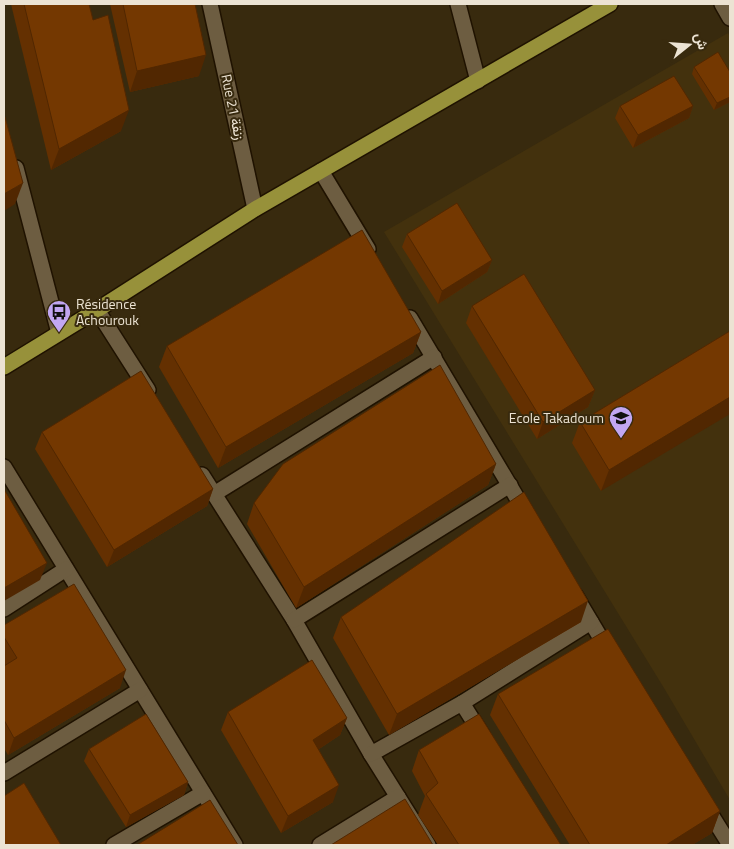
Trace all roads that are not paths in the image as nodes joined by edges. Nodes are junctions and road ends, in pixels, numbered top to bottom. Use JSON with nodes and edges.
{"nodes":[{"id":1,"x":210,"y":4,"type":"edge"},
{"id":2,"x":458,"y":4,"type":"edge"},
{"id":3,"x":610,"y":4,"type":"edge"},
{"id":4,"x":722,"y":4,"type":"edge"},
{"id":5,"x":730,"y":18,"type":"edge"},
{"id":6,"x":478,"y":81,"type":"junction"},
{"id":7,"x":12,"y":152,"type":"edge"},
{"id":8,"x":321,"y":171,"type":"junction"},
{"id":9,"x":255,"y":209,"type":"junction"},
{"id":10,"x":377,"y":264,"type":"edge"},
{"id":11,"x":403,"y":306,"type":"edge"},
{"id":12,"x":97,"y":310,"type":"junction"},
{"id":13,"x":59,"y":333,"type":"junction"},
{"id":14,"x":434,"y":357,"type":"junction"},
{"id":15,"x":4,"y":367,"type":"edge"},
{"id":16,"x":156,"y":402,"type":"edge"},
{"id":17,"x":193,"y":460,"type":"edge"},
{"id":18,"x":4,"y":467,"type":"edge"},
{"id":19,"x":510,"y":484,"type":"junction"},
{"id":20,"x":214,"y":494,"type":"junction"},
{"id":21,"x":535,"y":528,"type":"edge"},
{"id":22,"x":66,"y":569,"type":"junction"},
{"id":23,"x":565,"y":579,"type":"edge"},
{"id":24,"x":4,"y":609,"type":"edge"},
{"id":25,"x":294,"y":620,"type":"junction"},
{"id":26,"x":591,"y":622,"type":"junction"},
{"id":27,"x":616,"y":664,"type":"edge"},
{"id":28,"x":140,"y":690,"type":"junction"},
{"id":29,"x":462,"y":703,"type":"junction"},
{"id":30,"x":489,"y":745,"type":"edge"},
{"id":31,"x":371,"y":754,"type":"junction"},
{"id":32,"x":4,"y":773,"type":"edge"},
{"id":33,"x":203,"y":793,"type":"junction"},
{"id":34,"x":699,"y":796,"type":"edge"},
{"id":35,"x":398,"y":797,"type":"junction"},
{"id":36,"x":723,"y":843,"type":"edge"},
{"id":37,"x":114,"y":845,"type":"edge"},
{"id":38,"x":235,"y":845,"type":"edge"},
{"id":39,"x":320,"y":845,"type":"edge"},
{"id":40,"x":428,"y":845,"type":"edge"}],
"edges":[{"from":1,"to":9,"type":"street","name":"Rue 21 زنقة"},
{"from":2,"to":6,"type":"street"},
{"from":3,"to":6,"type":"main road"},
{"from":4,"to":5,"type":"street"},
{"from":6,"to":8,"type":"main road"},
{"from":7,"to":13,"type":"street"},
{"from":8,"to":9,"type":"main road"},
{"from":8,"to":10,"type":"street"},
{"from":9,"to":12,"type":"main road"},
{"from":11,"to":14,"type":"street"},
{"from":12,"to":13,"type":"main road"},
{"from":12,"to":16,"type":"street"},
{"from":13,"to":15,"type":"main road"},
{"from":14,"to":19,"type":"street"},
{"from":14,"to":20,"type":"street"},
{"from":17,"to":20,"type":"street"},
{"from":18,"to":22,"type":"street"},
{"from":19,"to":21,"type":"street"},
{"from":19,"to":25,"type":"street"},
{"from":20,"to":25,"type":"street"},
{"from":22,"to":24,"type":"street"},
{"from":22,"to":28,"type":"street"},
{"from":23,"to":26,"type":"street"},
{"from":25,"to":31,"type":"street"},
{"from":26,"to":27,"type":"street"},
{"from":26,"to":29,"type":"street"},
{"from":28,"to":32,"type":"street"},
{"from":28,"to":33,"type":"street"},
{"from":29,"to":30,"type":"street"},
{"from":29,"to":31,"type":"street"},
{"from":31,"to":35,"type":"street"},
{"from":33,"to":37,"type":"street"},
{"from":33,"to":38,"type":"street"},
{"from":34,"to":36,"type":"street"},
{"from":35,"to":39,"type":"street"},
{"from":35,"to":40,"type":"street"}]}
